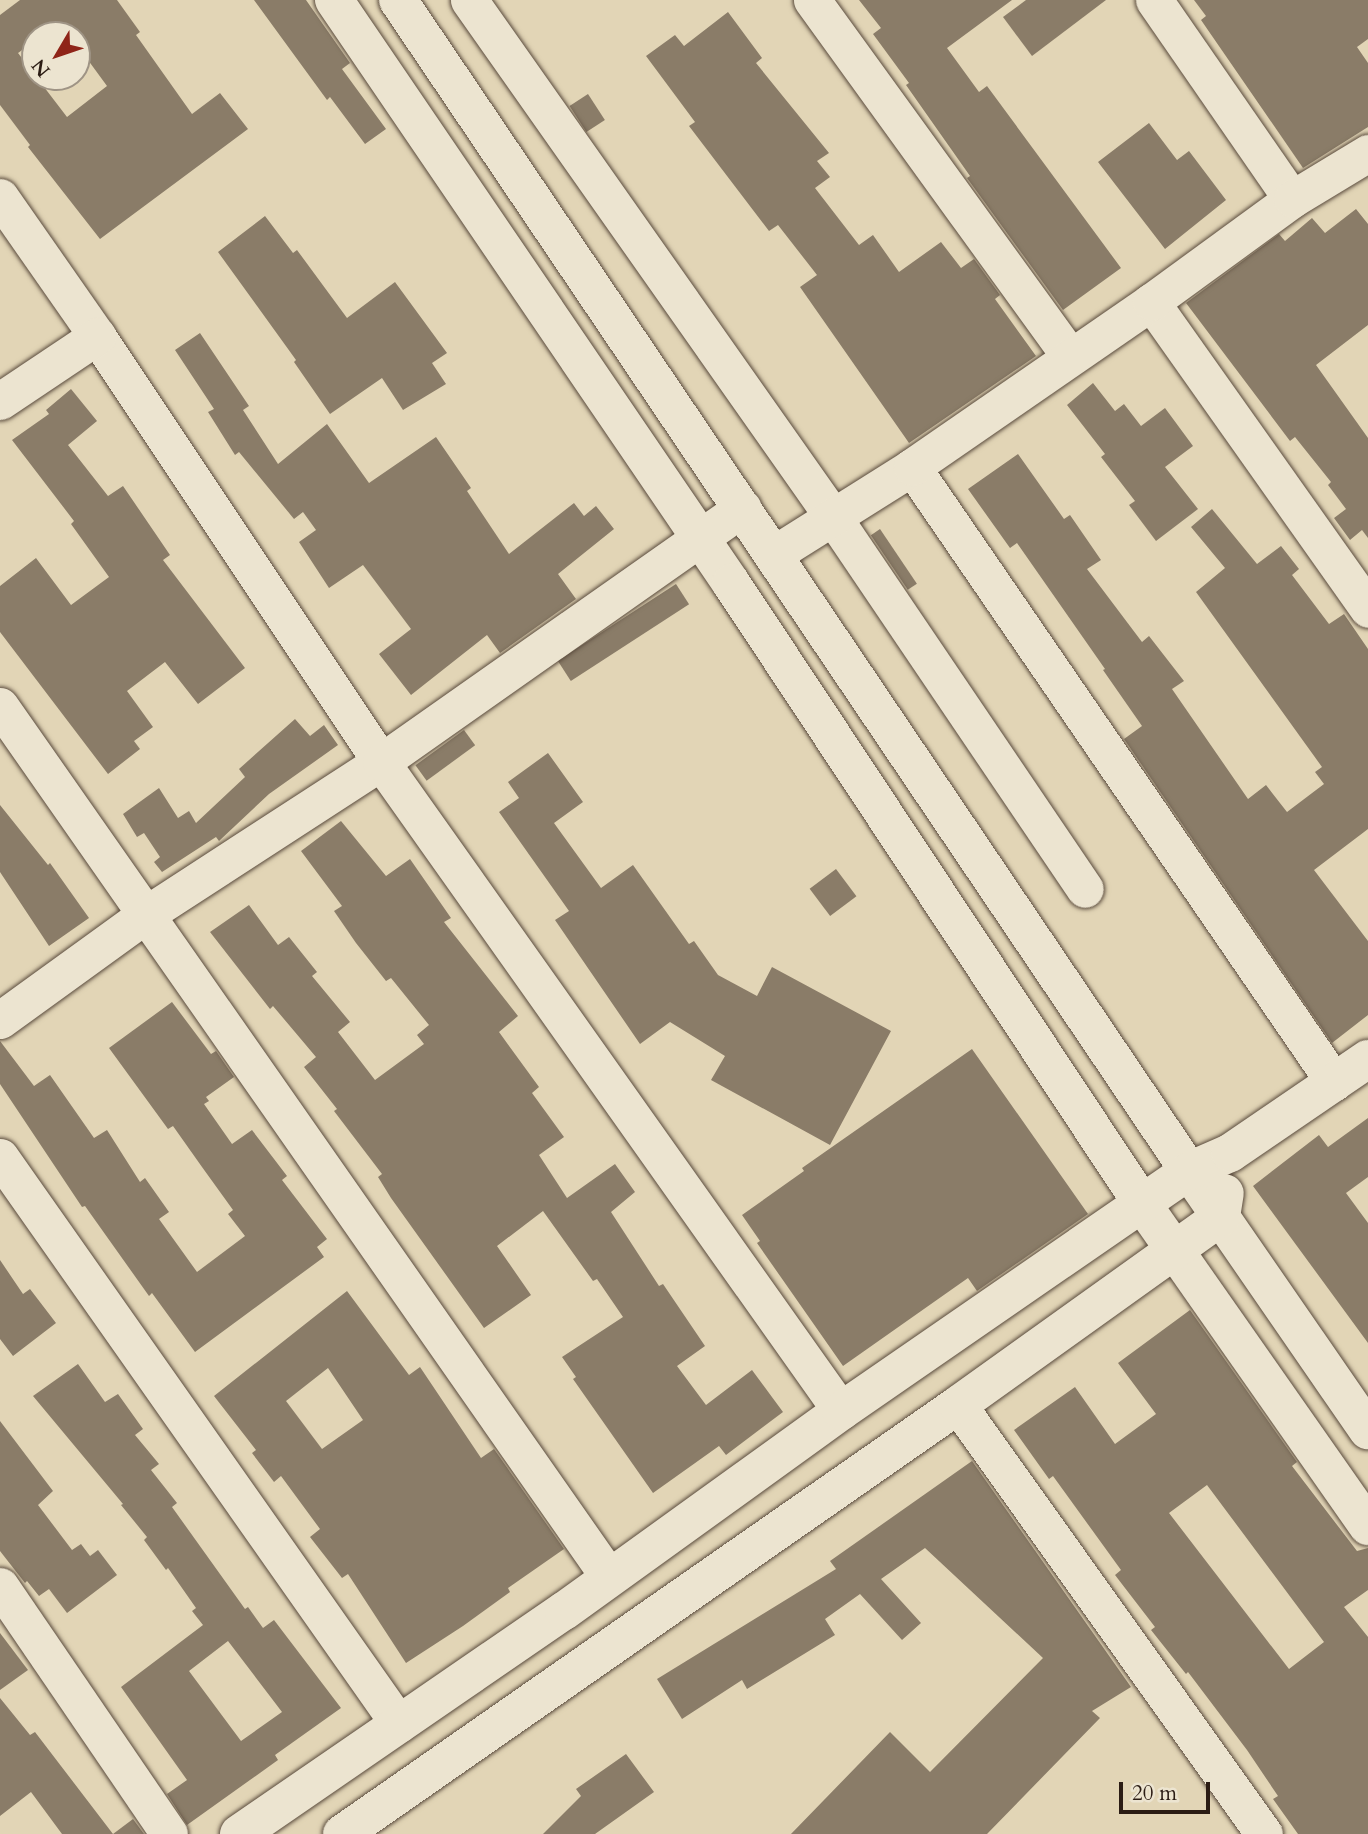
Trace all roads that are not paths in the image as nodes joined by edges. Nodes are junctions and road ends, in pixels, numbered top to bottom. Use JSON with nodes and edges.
{"nodes":[{"id":1,"x":334,"y":0,"type":"edge"},
{"id":2,"x":398,"y":0,"type":"edge"},
{"id":3,"x":469,"y":0,"type":"edge"},
{"id":4,"x":812,"y":0,"type":"edge"},
{"id":5,"x":1154,"y":0,"type":"edge"},
{"id":6,"x":1368,"y":153,"type":"edge"},
{"id":7,"x":0,"y":197,"type":"edge"},
{"id":8,"x":1292,"y":199,"type":"junction"},
{"id":9,"x":1151,"y":302,"type":"junction"},
{"id":10,"x":97,"y":337,"type":"junction"},
{"id":11,"x":1070,"y":356,"type":"junction"},
{"id":12,"x":0,"y":401,"type":"edge"},
{"id":13,"x":912,"y":467,"type":"junction"},
{"id":14,"x":743,"y":508,"type":"junction"},
{"id":15,"x":833,"y":517,"type":"junction"},
{"id":16,"x":701,"y":539,"type":"junction"},
{"id":17,"x":774,"y":554,"type":"junction"},
{"id":18,"x":1368,"y":609,"type":"edge"},
{"id":19,"x":0,"y":706,"type":"edge"},
{"id":20,"x":381,"y":762,"type":"junction"},
{"id":21,"x":1085,"y":889,"type":"dead end"},
{"id":22,"x":145,"y":915,"type":"junction"},
{"id":23,"x":0,"y":1020,"type":"edge"},
{"id":24,"x":1368,"y":1059,"type":"edge"},
{"id":25,"x":1334,"y":1082,"type":"junction"},
{"id":26,"x":1230,"y":1153,"type":"junction"},
{"id":27,"x":0,"y":1157,"type":"edge"},
{"id":28,"x":1189,"y":1171,"type":"junction"},
{"id":29,"x":1143,"y":1205,"type":"junction"},
{"id":30,"x":1221,"y":1217,"type":"junction"},
{"id":31,"x":1175,"y":1250,"type":"junction"},
{"id":32,"x":958,"y":1405,"type":"junction"},
{"id":33,"x":841,"y":1411,"type":"junction"},
{"id":34,"x":1368,"y":1430,"type":"edge"},
{"id":35,"x":1368,"y":1526,"type":"edge"},
{"id":36,"x":609,"y":1577,"type":"junction"},
{"id":37,"x":0,"y":1586,"type":"edge"},
{"id":38,"x":399,"y":1724,"type":"junction"},
{"id":39,"x":169,"y":1834,"type":"edge"},
{"id":40,"x":239,"y":1834,"type":"edge"},
{"id":41,"x":342,"y":1834,"type":"edge"},
{"id":42,"x":1264,"y":1834,"type":"edge"}],
"edges":[{"from":1,"to":16,"type":"main road"},
{"from":2,"to":14,"type":"main road"},
{"from":3,"to":15,"type":"street"},
{"from":4,"to":11,"type":"street"},
{"from":5,"to":8,"type":"street"},
{"from":6,"to":8,"type":"street"},
{"from":7,"to":10,"type":"street"},
{"from":8,"to":9,"type":"street"},
{"from":9,"to":11,"type":"street"},
{"from":9,"to":18,"type":"street"},
{"from":10,"to":12,"type":"street"},
{"from":10,"to":20,"type":"street"},
{"from":11,"to":13,"type":"street"},
{"from":13,"to":15,"type":"street"},
{"from":13,"to":25,"type":"street"},
{"from":14,"to":16,"type":"street"},
{"from":14,"to":17,"type":"main road"},
{"from":15,"to":17,"type":"street"},
{"from":15,"to":21,"type":"street"},
{"from":16,"to":20,"type":"street"},
{"from":16,"to":29,"type":"main road"},
{"from":17,"to":28,"type":"main road"},
{"from":19,"to":22,"type":"street"},
{"from":20,"to":22,"type":"street"},
{"from":20,"to":33,"type":"street"},
{"from":22,"to":23,"type":"street"},
{"from":22,"to":36,"type":"street"},
{"from":24,"to":25,"type":"main road"},
{"from":25,"to":26,"type":"main road"},
{"from":26,"to":28,"type":"main road"},
{"from":26,"to":30,"type":"main road"},
{"from":27,"to":38,"type":"street"},
{"from":28,"to":29,"type":"main road"},
{"from":28,"to":30,"type":"main road"},
{"from":29,"to":31,"type":"main road"},
{"from":29,"to":33,"type":"main road"},
{"from":30,"to":31,"type":"main road"},
{"from":30,"to":34,"type":"main road"},
{"from":31,"to":32,"type":"main road"},
{"from":31,"to":35,"type":"main road"},
{"from":32,"to":41,"type":"main road"},
{"from":32,"to":42,"type":"street"},
{"from":33,"to":36,"type":"main road"},
{"from":36,"to":38,"type":"main road"},
{"from":37,"to":39,"type":"street"},
{"from":38,"to":40,"type":"main road"}]}
